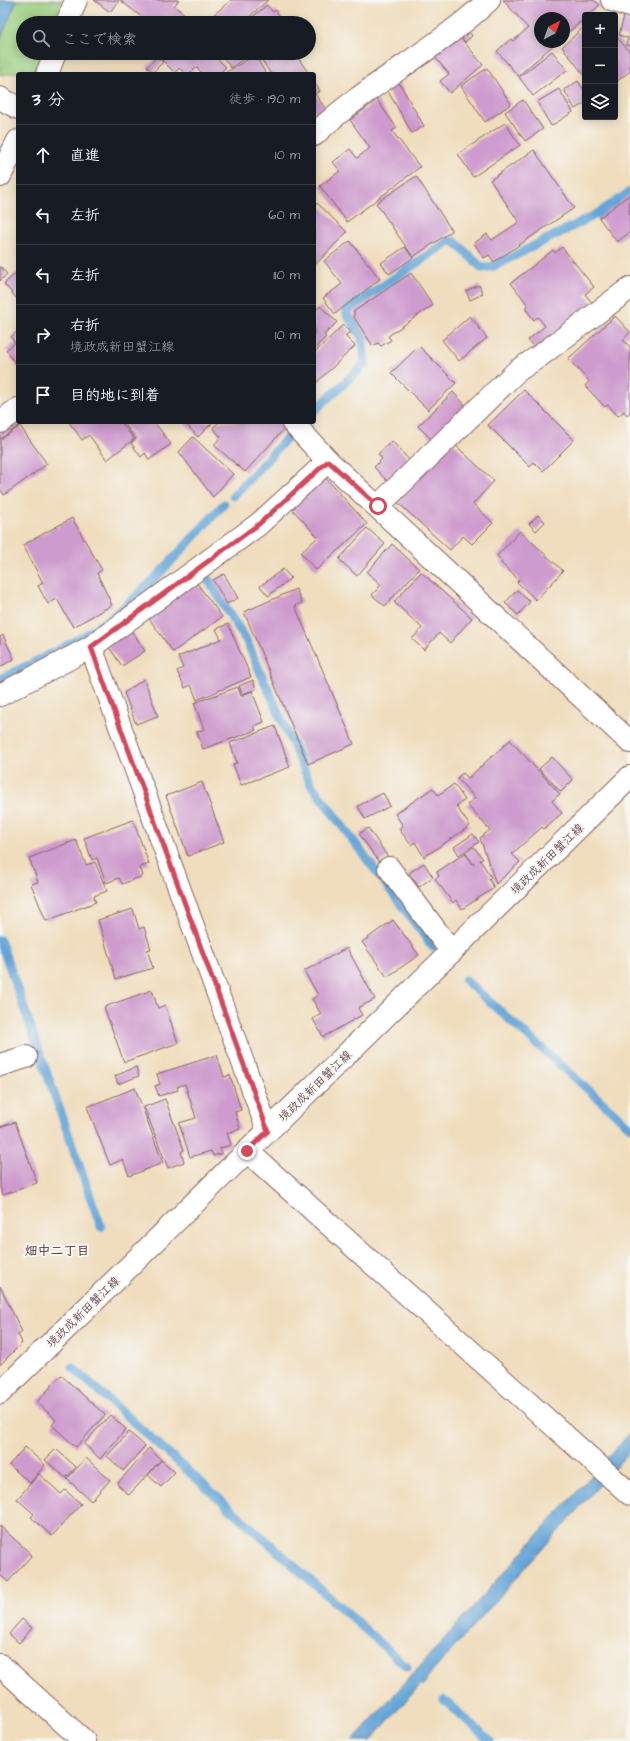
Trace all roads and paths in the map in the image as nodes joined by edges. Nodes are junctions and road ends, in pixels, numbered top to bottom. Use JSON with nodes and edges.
{"nodes":[{"id":1,"x":76,"y":0,"type":"edge"},
{"id":2,"x":489,"y":0,"type":"edge"},
{"id":3,"x":612,"y":0,"type":"edge"},
{"id":4,"x":630,"y":6,"type":"edge"},
{"id":5,"x":70,"y":16,"type":"edge"},
{"id":6,"x":52,"y":60,"type":"edge"},
{"id":7,"x":48,"y":72,"type":"edge"},
{"id":8,"x":316,"y":133,"type":"edge"},
{"id":9,"x":16,"y":145,"type":"edge"},
{"id":10,"x":0,"y":176,"type":"edge"},
{"id":11,"x":630,"y":288,"type":"edge"},
{"id":12,"x":16,"y":411,"type":"edge"},
{"id":13,"x":0,"y":422,"type":"edge"},
{"id":14,"x":294,"y":424,"type":"edge"},
{"id":15,"x":328,"y":461,"type":"junction"},
{"id":16,"x":378,"y":506,"type":"junction"},
{"id":17,"x":91,"y":647,"type":"junction"},
{"id":18,"x":0,"y":695,"type":"edge"},
{"id":19,"x":630,"y":742,"type":"edge"},
{"id":20,"x":630,"y":777,"type":"edge"},
{"id":21,"x":389,"y":868,"type":"dead end"},
{"id":22,"x":452,"y":952,"type":"junction"},
{"id":23,"x":26,"y":1057,"type":"dead end"},
{"id":24,"x":0,"y":1065,"type":"edge"},
{"id":25,"x":268,"y":1131,"type":"junction"},
{"id":26,"x":247,"y":1151,"type":"junction"},
{"id":27,"x":0,"y":1394,"type":"edge"},
{"id":28,"x":630,"y":1494,"type":"edge"},
{"id":29,"x":0,"y":1665,"type":"edge"},
{"id":30,"x":84,"y":1741,"type":"edge"}],
"edges":[{"from":1,"to":5,"type":"street"},
{"from":2,"to":8,"type":"street"},
{"from":3,"to":4,"type":"street"},
{"from":6,"to":7,"type":"street"},
{"from":9,"to":10,"type":"street"},
{"from":11,"to":16,"type":"street"},
{"from":12,"to":13,"type":"street"},
{"from":14,"to":15,"type":"street"},
{"from":15,"to":16,"type":"street"},
{"from":15,"to":17,"type":"street"},
{"from":16,"to":19,"type":"street"},
{"from":17,"to":18,"type":"street"},
{"from":17,"to":25,"type":"street"},
{"from":20,"to":22,"type":"street","name":"境政成新田蟹江線"},
{"from":21,"to":22,"type":"street"},
{"from":22,"to":25,"type":"street","name":"境政成新田蟹江線"},
{"from":23,"to":24,"type":"street"},
{"from":25,"to":26,"type":"street","name":"境政成新田蟹江線"},
{"from":26,"to":27,"type":"street","name":"境政成新田蟹江線"},
{"from":26,"to":28,"type":"street"},
{"from":29,"to":30,"type":"street"}]}
